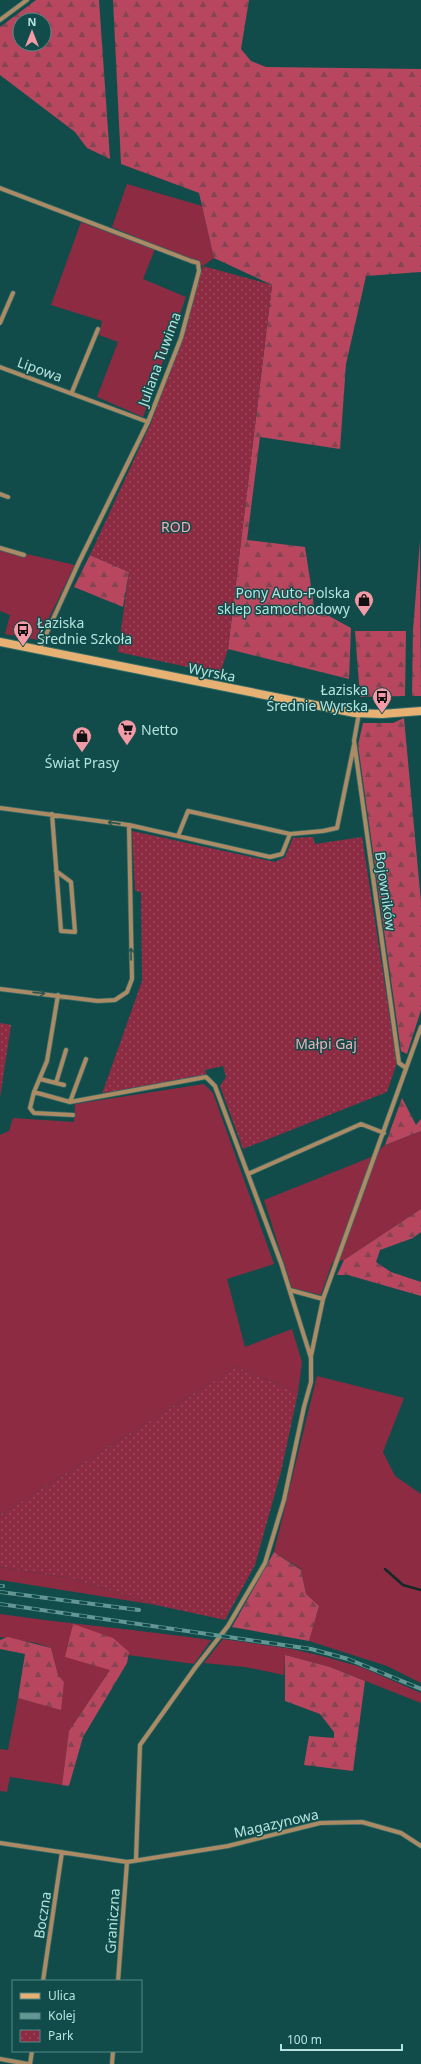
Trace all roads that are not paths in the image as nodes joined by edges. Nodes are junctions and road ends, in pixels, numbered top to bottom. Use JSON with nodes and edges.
{"nodes":[{"id":1,"x":27,"y":0,"type":"edge"},
{"id":2,"x":0,"y":20,"type":"edge"},
{"id":3,"x":0,"y":188,"type":"edge"},
{"id":4,"x":13,"y":293,"type":"dead end"},
{"id":5,"x":0,"y":323,"type":"edge"},
{"id":6,"x":98,"y":329,"type":"dead end"},
{"id":7,"x":0,"y":367,"type":"edge"},
{"id":8,"x":72,"y":392,"type":"junction"},
{"id":9,"x":148,"y":422,"type":"junction"},
{"id":10,"x":0,"y":494,"type":"edge"},
{"id":11,"x":8,"y":497,"type":"dead end"},
{"id":12,"x":0,"y":548,"type":"edge"},
{"id":13,"x":24,"y":555,"type":"dead end"},
{"id":14,"x":0,"y":642,"type":"edge"},
{"id":15,"x":39,"y":650,"type":"junction"},
{"id":16,"x":421,"y":710,"type":"edge"},
{"id":17,"x":359,"y":713,"type":"junction"},
{"id":18,"x":354,"y":741,"type":"junction"},
{"id":19,"x":0,"y":808,"type":"edge"},
{"id":20,"x":52,"y":814,"type":"junction"},
{"id":21,"x":129,"y":825,"type":"junction"},
{"id":22,"x":290,"y":834,"type":"junction"},
{"id":23,"x":178,"y":836,"type":"junction"},
{"id":24,"x":56,"y":871,"type":"junction"},
{"id":25,"x":0,"y":989,"type":"edge"},
{"id":26,"x":58,"y":995,"type":"junction"},
{"id":27,"x":421,"y":1027,"type":"edge"},
{"id":28,"x":66,"y":1050,"type":"dead end"},
{"id":29,"x":86,"y":1059,"type":"dead end"},
{"id":30,"x":406,"y":1068,"type":"junction"},
{"id":31,"x":40,"y":1079,"type":"junction"},
{"id":32,"x":56,"y":1083,"type":"junction"},
{"id":33,"x":64,"y":1085,"type":"dead end"},
{"id":34,"x":34,"y":1092,"type":"junction"},
{"id":35,"x":70,"y":1102,"type":"junction"},
{"id":36,"x":73,"y":1115,"type":"dead end"},
{"id":37,"x":384,"y":1132,"type":"junction"},
{"id":38,"x":248,"y":1174,"type":"junction"},
{"id":39,"x":290,"y":1290,"type":"junction"},
{"id":40,"x":323,"y":1299,"type":"junction"},
{"id":41,"x":311,"y":1358,"type":"junction"},
{"id":42,"x":0,"y":1843,"type":"edge"},
{"id":43,"x":421,"y":1846,"type":"edge"},
{"id":44,"x":62,"y":1852,"type":"junction"},
{"id":45,"x":131,"y":1861,"type":"junction"},
{"id":46,"x":43,"y":1980,"type":"edge"},
{"id":47,"x":118,"y":1980,"type":"edge"},
{"id":48,"x":32,"y":2052,"type":"edge"},
{"id":49,"x":113,"y":2052,"type":"edge"},
{"id":50,"x":0,"y":2059,"type":"edge"},
{"id":51,"x":29,"y":2064,"type":"edge"},
{"id":52,"x":112,"y":2064,"type":"edge"}],
"edges":[{"from":1,"to":2,"type":"street"},
{"from":3,"to":9,"type":"street","name":"Juliana Tuwima"},
{"from":4,"to":5,"type":"street"},
{"from":6,"to":8,"type":"street","name":"Lipowa"},
{"from":7,"to":8,"type":"street","name":"Lipowa"},
{"from":8,"to":9,"type":"street","name":"Lipowa"},
{"from":9,"to":15,"type":"street","name":"Juliana Tuwima"},
{"from":10,"to":11,"type":"street"},
{"from":12,"to":13,"type":"street"},
{"from":14,"to":15,"type":"street","name":"Wyrska"},
{"from":15,"to":17,"type":"street","name":"Wyrska"},
{"from":16,"to":17,"type":"street","name":"Wyrska"},
{"from":17,"to":18,"type":"street","name":"Bojowników"},
{"from":18,"to":22,"type":"street"},
{"from":18,"to":30,"type":"street","name":"Bojowników"},
{"from":19,"to":20,"type":"street"},
{"from":21,"to":20,"type":"street","one_way":true},
{"from":20,"to":24,"type":"street"},
{"from":21,"to":23,"type":"street"},
{"from":26,"to":21,"type":"street","one_way":true},
{"from":22,"to":23,"type":"street"},
{"from":22,"to":23,"type":"street"},
{"from":24,"to":24,"type":"street"},
{"from":25,"to":26,"type":"street","one_way":true},
{"from":26,"to":31,"type":"street"},
{"from":27,"to":30,"type":"street"},
{"from":28,"to":32,"type":"street"},
{"from":29,"to":35,"type":"street"},
{"from":30,"to":37,"type":"street"},
{"from":31,"to":32,"type":"street"},
{"from":31,"to":34,"type":"street"},
{"from":32,"to":33,"type":"street"},
{"from":34,"to":35,"type":"street"},
{"from":34,"to":36,"type":"street"},
{"from":35,"to":38,"type":"street"},
{"from":37,"to":38,"type":"street"},
{"from":37,"to":40,"type":"street"},
{"from":38,"to":39,"type":"street"},
{"from":39,"to":40,"type":"street"},
{"from":39,"to":41,"type":"street"},
{"from":40,"to":41,"type":"street"},
{"from":41,"to":45,"type":"street","name":"Graniczna"},
{"from":42,"to":44,"type":"street","name":"Magazynowa"},
{"from":43,"to":45,"type":"street","name":"Magazynowa"},
{"from":44,"to":45,"type":"street","name":"Magazynowa"},
{"from":44,"to":46,"type":"street","name":"Boczna"},
{"from":45,"to":47,"type":"street","name":"Graniczna"},
{"from":48,"to":51,"type":"street"},
{"from":49,"to":52,"type":"street"},
{"from":50,"to":51,"type":"street"}]}
